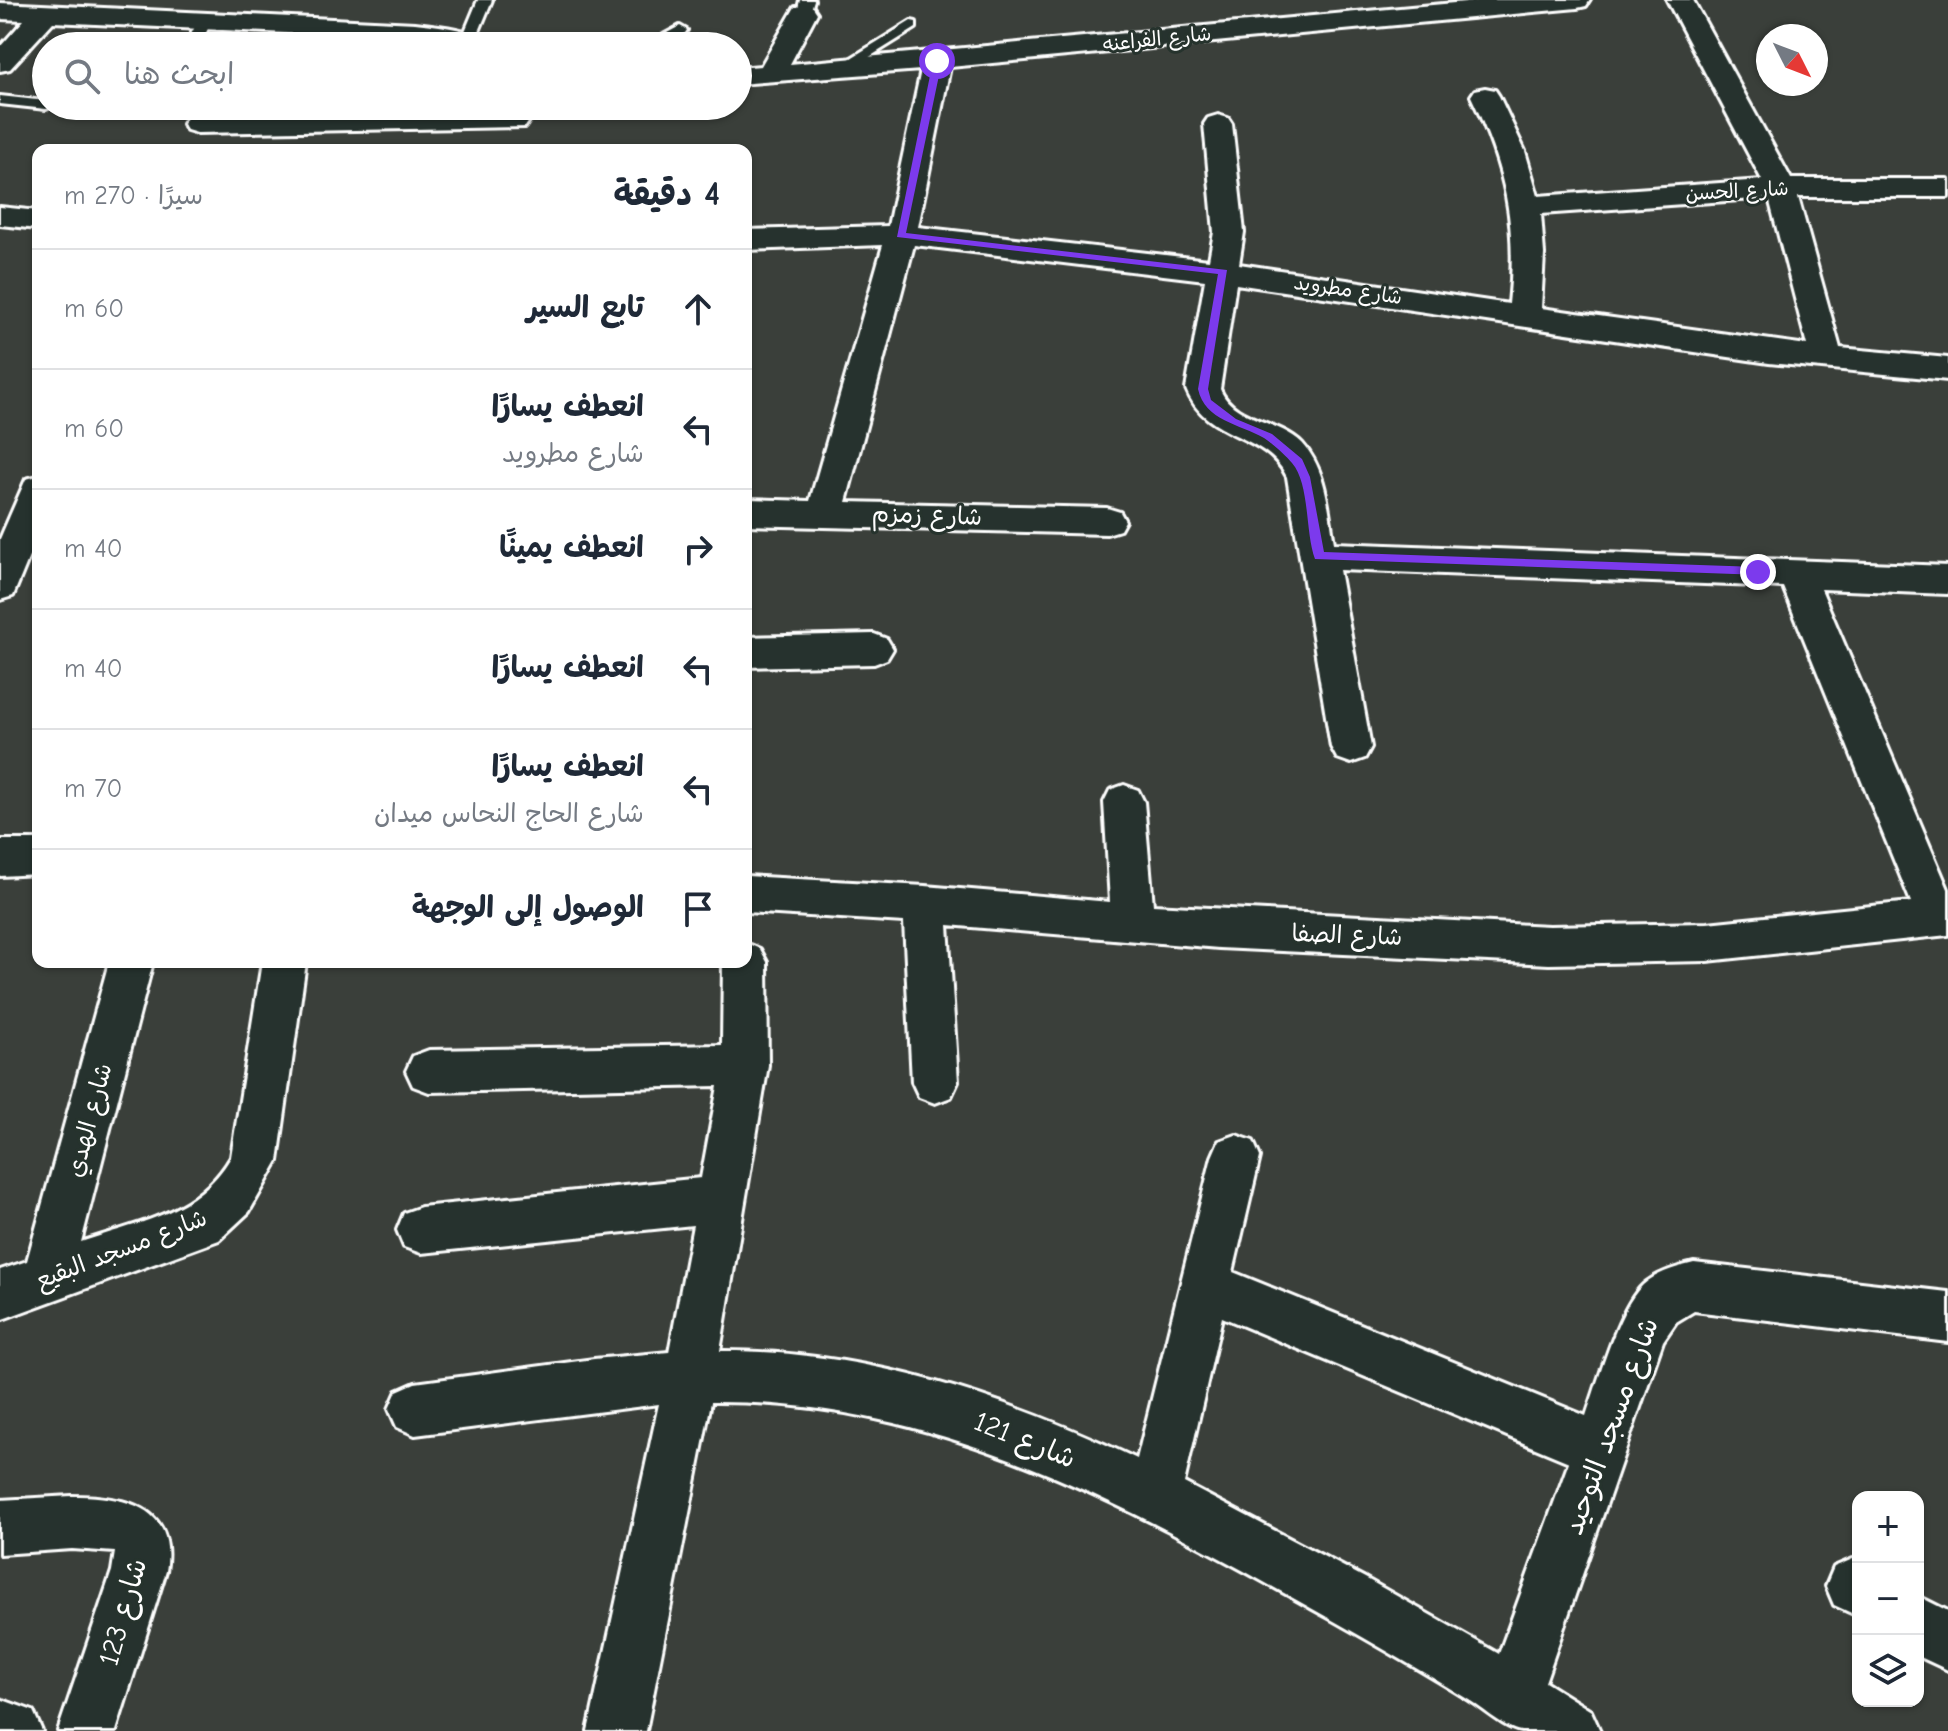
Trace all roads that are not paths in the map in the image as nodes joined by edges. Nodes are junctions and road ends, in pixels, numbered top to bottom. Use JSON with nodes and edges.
{"nodes":[{"id":1,"x":7,"y":0,"type":"edge"},
{"id":2,"x":485,"y":0,"type":"edge"},
{"id":3,"x":1577,"y":0,"type":"edge"},
{"id":4,"x":1680,"y":0,"type":"edge"},
{"id":5,"x":805,"y":6,"type":"edge"},
{"id":6,"x":0,"y":10,"type":"edge"},
{"id":7,"x":268,"y":12,"type":"edge"},
{"id":8,"x":45,"y":14,"type":"junction"},
{"id":9,"x":205,"y":21,"type":"junction"},
{"id":10,"x":911,"y":25,"type":"dead end"},
{"id":11,"x":680,"y":30,"type":"dead end"},
{"id":12,"x":199,"y":32,"type":"edge"},
{"id":13,"x":350,"y":32,"type":"edge"},
{"id":14,"x":477,"y":32,"type":"edge"},
{"id":15,"x":676,"y":32,"type":"edge"},
{"id":16,"x":937,"y":61,"type":"junction"},
{"id":17,"x":0,"y":63,"type":"edge"},
{"id":18,"x":842,"y":68,"type":"junction"},
{"id":19,"x":771,"y":73,"type":"junction"},
{"id":20,"x":752,"y":75,"type":"edge"},
{"id":21,"x":1485,"y":96,"type":"dead end"},
{"id":22,"x":0,"y":100,"type":"edge"},
{"id":23,"x":32,"y":103,"type":"edge"},
{"id":24,"x":254,"y":120,"type":"edge"},
{"id":25,"x":515,"y":120,"type":"edge"},
{"id":26,"x":197,"y":124,"type":"dead end"},
{"id":27,"x":1218,"y":124,"type":"dead end"},
{"id":28,"x":509,"y":144,"type":"edge"},
{"id":29,"x":1781,"y":188,"type":"junction"},
{"id":30,"x":1948,"y":188,"type":"edge"},
{"id":31,"x":1526,"y":206,"type":"junction"},
{"id":32,"x":0,"y":216,"type":"edge"},
{"id":33,"x":32,"y":219,"type":"edge"},
{"id":34,"x":901,"y":235,"type":"junction"},
{"id":35,"x":752,"y":240,"type":"edge"},
{"id":36,"x":1224,"y":272,"type":"junction"},
{"id":37,"x":1524,"y":315,"type":"junction"},
{"id":38,"x":1827,"y":359,"type":"junction"},
{"id":39,"x":1948,"y":369,"type":"edge"},
{"id":40,"x":26,"y":506,"type":"edge"},
{"id":41,"x":752,"y":512,"type":"edge"},
{"id":42,"x":825,"y":512,"type":"junction"},
{"id":43,"x":1107,"y":521,"type":"dead end"},
{"id":44,"x":1319,"y":556,"type":"junction"},
{"id":45,"x":1796,"y":573,"type":"junction"},
{"id":46,"x":1948,"y":580,"type":"edge"},
{"id":47,"x":0,"y":586,"type":"edge"},
{"id":48,"x":874,"y":649,"type":"dead end"},
{"id":49,"x":752,"y":652,"type":"edge"},
{"id":50,"x":1351,"y":747,"type":"dead end"},
{"id":51,"x":1124,"y":802,"type":"dead end"},
{"id":52,"x":32,"y":857,"type":"edge"},
{"id":53,"x":0,"y":858,"type":"edge"},
{"id":54,"x":752,"y":894,"type":"edge"},
{"id":55,"x":925,"y":904,"type":"junction"},
{"id":56,"x":1944,"y":918,"type":"edge"},
{"id":57,"x":1133,"y":922,"type":"junction"},
{"id":58,"x":129,"y":968,"type":"edge"},
{"id":59,"x":283,"y":968,"type":"edge"},
{"id":60,"x":745,"y":968,"type":"edge"},
{"id":61,"x":745,"y":1065,"type":"junction"},
{"id":62,"x":429,"y":1071,"type":"dead end"},
{"id":63,"x":935,"y":1082,"type":"dead end"},
{"id":64,"x":1236,"y":1157,"type":"dead end"},
{"id":65,"x":721,"y":1199,"type":"junction"},
{"id":66,"x":421,"y":1230,"type":"dead end"},
{"id":67,"x":47,"y":1278,"type":"junction"},
{"id":68,"x":1205,"y":1285,"type":"junction"},
{"id":69,"x":0,"y":1295,"type":"edge"},
{"id":70,"x":1948,"y":1317,"type":"edge"},
{"id":71,"x":690,"y":1377,"type":"junction"},
{"id":72,"x":415,"y":1409,"type":"dead end"},
{"id":73,"x":1601,"y":1449,"type":"junction"},
{"id":74,"x":1154,"y":1496,"type":"junction"},
{"id":75,"x":0,"y":1527,"type":"edge"},
{"id":76,"x":1924,"y":1628,"type":"edge"},
{"id":77,"x":1948,"y":1642,"type":"edge"},
{"id":78,"x":1513,"y":1694,"type":"junction"},
{"id":79,"x":0,"y":1728,"type":"edge"},
{"id":80,"x":13,"y":1731,"type":"edge"},
{"id":81,"x":87,"y":1731,"type":"edge"},
{"id":82,"x":617,"y":1731,"type":"edge"},
{"id":83,"x":1571,"y":1731,"type":"edge"}],
"edges":[{"from":1,"to":6,"type":"street"},
{"from":2,"to":14,"type":"lane"},
{"from":3,"to":16,"type":"street","name":"شارع الفراعنه"},
{"from":4,"to":29,"type":"street"},
{"from":5,"to":19,"type":"street"},
{"from":6,"to":8,"type":"street"},
{"from":7,"to":9,"type":"street"},
{"from":7,"to":13,"type":"street"},
{"from":8,"to":9,"type":"street"},
{"from":8,"to":17,"type":"street"},
{"from":9,"to":12,"type":"lane"},
{"from":10,"to":18,"type":"lane"},
{"from":11,"to":15,"type":"lane"},
{"from":16,"to":18,"type":"street","name":"شارع الفراعنه"},
{"from":16,"to":34,"type":"street"},
{"from":18,"to":19,"type":"street","name":"شارع الفراعنه"},
{"from":19,"to":20,"type":"street","name":"شارع الفراعنه"},
{"from":21,"to":31,"type":"street"},
{"from":22,"to":23,"type":"lane"},
{"from":24,"to":26,"type":"street"},
{"from":25,"to":28,"type":"street"},
{"from":27,"to":36,"type":"street"},
{"from":29,"to":30,"type":"street","name":"شارع الحسن"},
{"from":29,"to":31,"type":"street","name":"شارع الحسن"},
{"from":29,"to":38,"type":"street"},
{"from":31,"to":37,"type":"street"},
{"from":32,"to":33,"type":"street"},
{"from":34,"to":35,"type":"street","name":"شارع مطرويد"},
{"from":34,"to":36,"type":"street","name":"شارع مطرويد"},
{"from":34,"to":42,"type":"street"},
{"from":36,"to":37,"type":"street","name":"شارع مطرويد"},
{"from":36,"to":44,"type":"street"},
{"from":37,"to":38,"type":"street","name":"شارع مطرويد"},
{"from":38,"to":39,"type":"street","name":"شارع مطرويد"},
{"from":40,"to":47,"type":"street"},
{"from":41,"to":42,"type":"street","name":"شارع زمزم"},
{"from":42,"to":43,"type":"street","name":"شارع زمزم"},
{"from":44,"to":45,"type":"street"},
{"from":44,"to":50,"type":"street"},
{"from":45,"to":46,"type":"street"},
{"from":45,"to":56,"type":"street"},
{"from":48,"to":49,"type":"street"},
{"from":51,"to":57,"type":"street"},
{"from":52,"to":53,"type":"street"},
{"from":54,"to":55,"type":"street","name":"شارع الصفا"},
{"from":55,"to":57,"type":"street","name":"شارع الصفا"},
{"from":55,"to":63,"type":"street"},
{"from":56,"to":57,"type":"street","name":"شارع الصفا"},
{"from":58,"to":67,"type":"street","name":"شارع الهدي"},
{"from":59,"to":67,"type":"street","name":"شارع مسجد البقيع"},
{"from":60,"to":61,"type":"street"},
{"from":61,"to":62,"type":"street"},
{"from":61,"to":65,"type":"street"},
{"from":64,"to":68,"type":"street"},
{"from":65,"to":66,"type":"street"},
{"from":65,"to":71,"type":"street"},
{"from":67,"to":69,"type":"street","name":"شارع مسجد البقيع"},
{"from":68,"to":73,"type":"street"},
{"from":68,"to":74,"type":"street"},
{"from":70,"to":73,"type":"street","name":"شارع مسجد التوحيد"},
{"from":71,"to":72,"type":"street","name":"شارع 121"},
{"from":71,"to":74,"type":"street","name":"شارع 121"},
{"from":71,"to":82,"type":"street"},
{"from":73,"to":78,"type":"street","name":"شارع مسجد التوحيد"},
{"from":74,"to":78,"type":"street","name":"شارع 121"},
{"from":75,"to":81,"type":"street","name":"شارع 123"},
{"from":76,"to":77,"type":"street"},
{"from":78,"to":83,"type":"street","name":"شارع 121"},
{"from":79,"to":80,"type":"street"}]}
